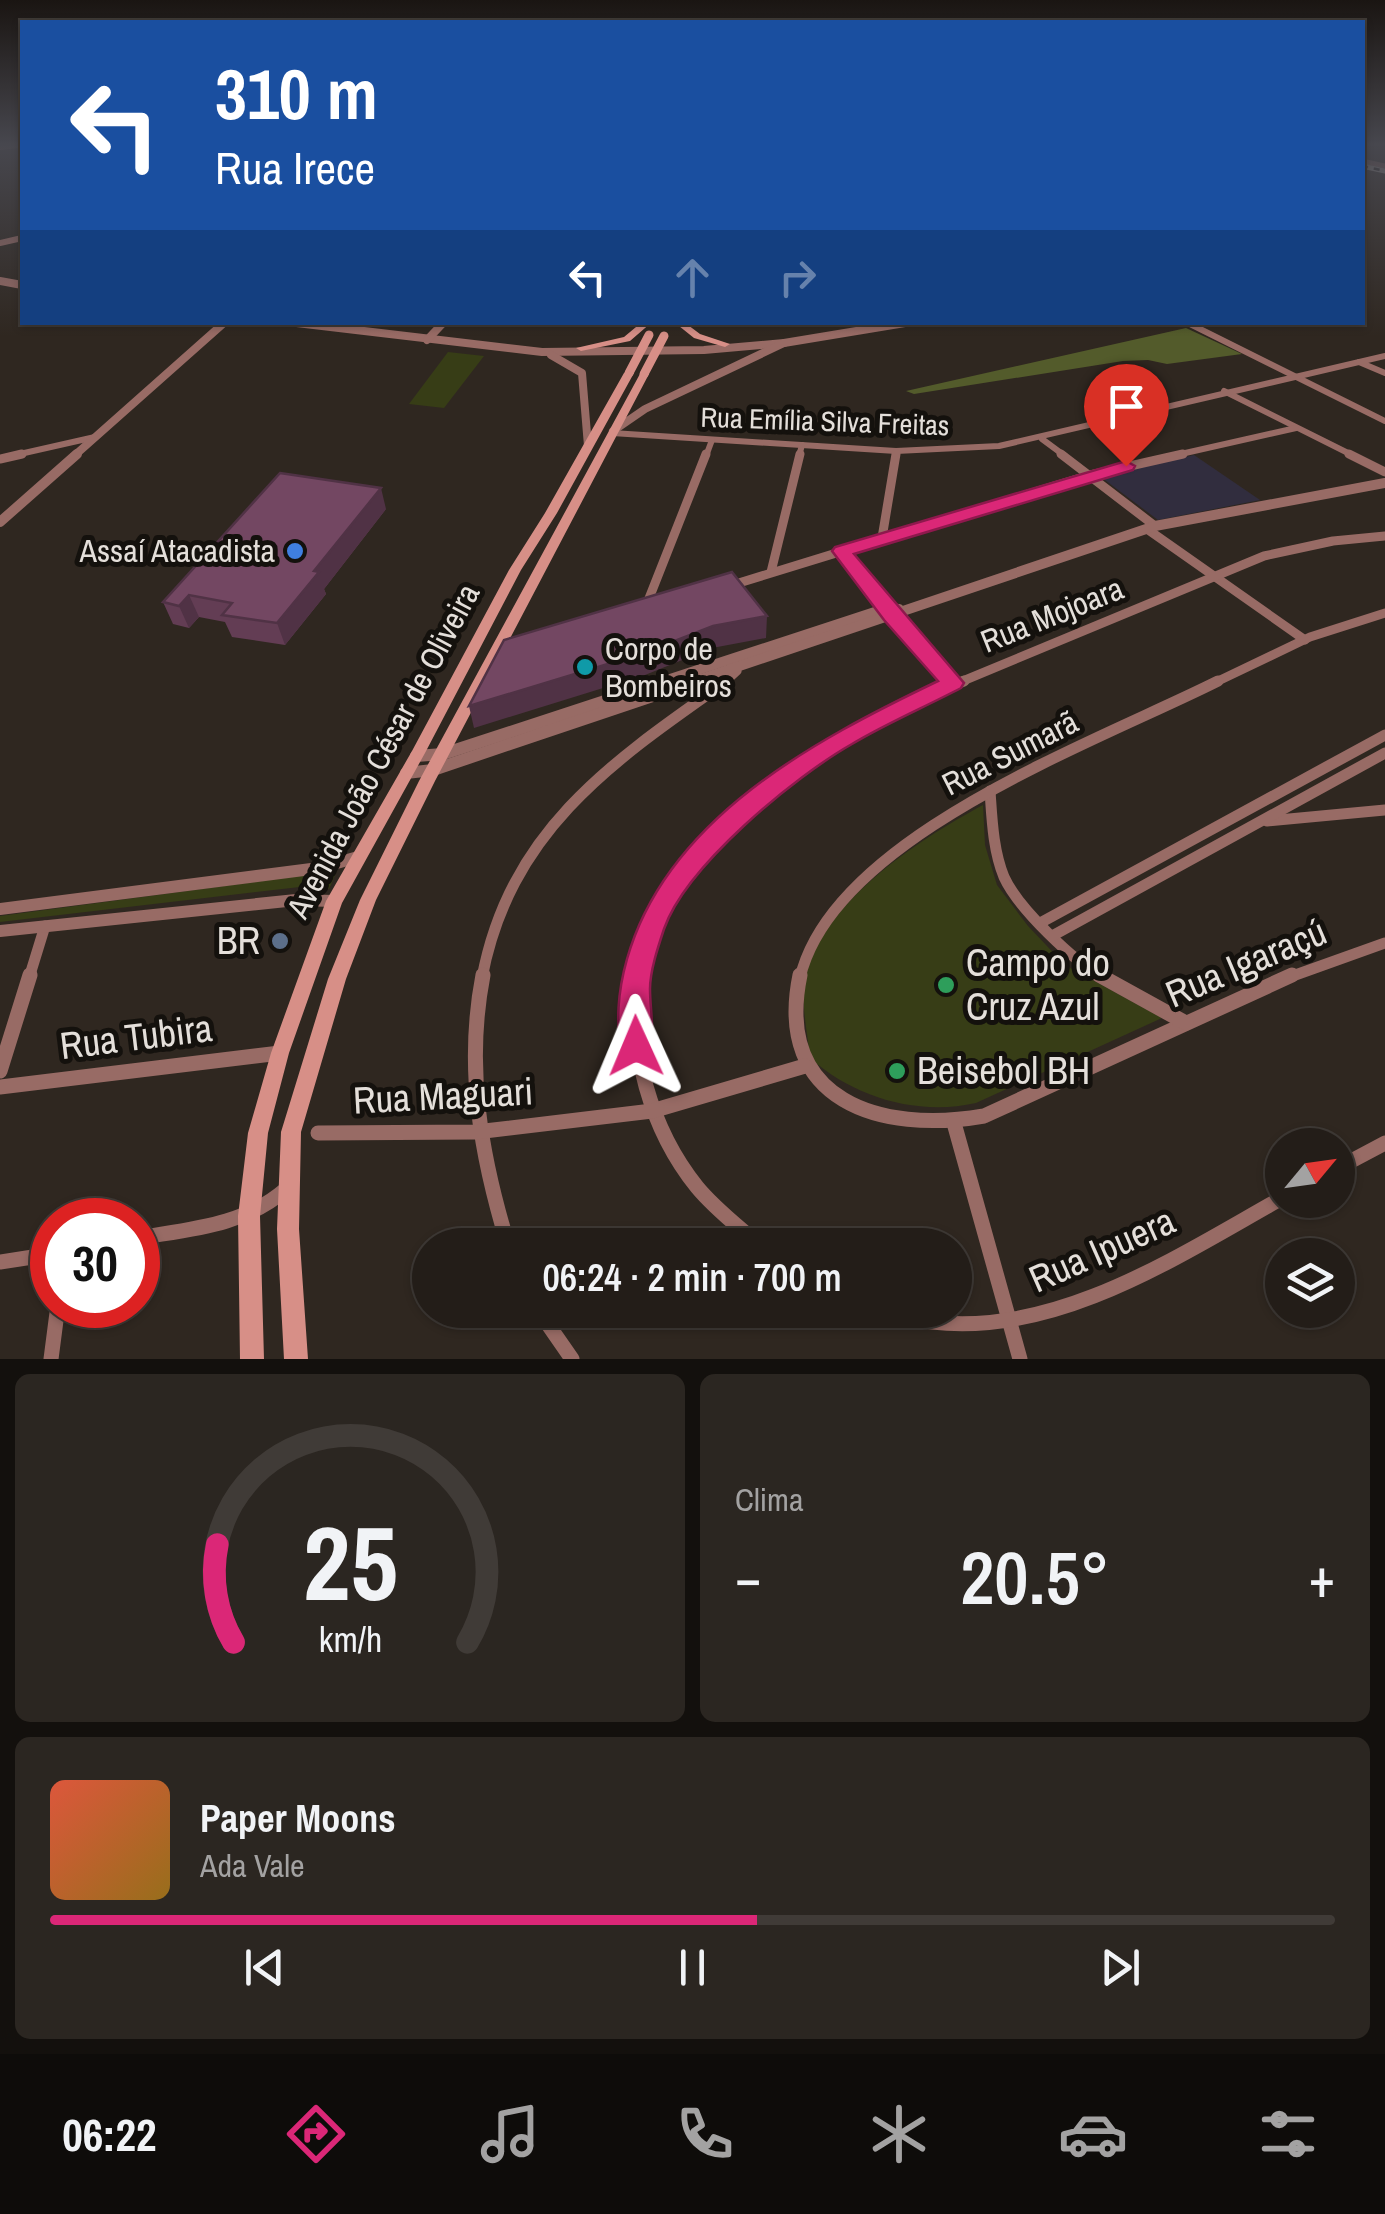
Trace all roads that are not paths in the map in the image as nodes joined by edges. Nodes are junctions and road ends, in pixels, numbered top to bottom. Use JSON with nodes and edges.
{"nodes":[{"id":1,"x":222,"y":325,"type":"edge"},
{"id":2,"x":311,"y":325,"type":"edge"},
{"id":3,"x":441,"y":325,"type":"edge"},
{"id":4,"x":644,"y":325,"type":"edge"},
{"id":5,"x":655,"y":325,"type":"edge"},
{"id":6,"x":672,"y":325,"type":"edge"},
{"id":7,"x":678,"y":325,"type":"edge"},
{"id":8,"x":892,"y":325,"type":"edge"},
{"id":9,"x":1192,"y":325,"type":"edge"},
{"id":10,"x":812,"y":338,"type":"junction"},
{"id":11,"x":428,"y":340,"type":"junction"},
{"id":12,"x":649,"y":341,"type":"junction"},
{"id":13,"x":784,"y":343,"type":"junction"},
{"id":14,"x":724,"y":344,"type":"junction"},
{"id":15,"x":738,"y":347,"type":"junction"},
{"id":16,"x":510,"y":348,"type":"junction"},
{"id":17,"x":581,"y":348,"type":"junction"},
{"id":18,"x":704,"y":350,"type":"junction"},
{"id":19,"x":542,"y":352,"type":"junction"},
{"id":20,"x":604,"y":352,"type":"junction"},
{"id":21,"x":1385,"y":356,"type":"edge"},
{"id":22,"x":743,"y":360,"type":"junction"},
{"id":23,"x":1358,"y":362,"type":"junction"},
{"id":24,"x":719,"y":371,"type":"junction"},
{"id":25,"x":582,"y":374,"type":"junction"},
{"id":26,"x":1385,"y":374,"type":"edge"},
{"id":27,"x":1292,"y":376,"type":"junction"},
{"id":28,"x":1223,"y":390,"type":"junction"},
{"id":29,"x":629,"y":402,"type":"junction"},
{"id":30,"x":646,"y":408,"type":"junction"},
{"id":31,"x":1385,"y":420,"type":"edge"},
{"id":32,"x":1296,"y":428,"type":"junction"},
{"id":33,"x":613,"y":432,"type":"junction"},
{"id":34,"x":95,"y":437,"type":"junction"},
{"id":35,"x":1042,"y":439,"type":"junction"},
{"id":36,"x":712,"y":440,"type":"junction"},
{"id":37,"x":802,"y":444,"type":"junction"},
{"id":38,"x":596,"y":448,"type":"junction"},
{"id":39,"x":896,"y":450,"type":"junction"},
{"id":40,"x":0,"y":459,"type":"edge"},
{"id":41,"x":1385,"y":472,"type":"edge"},
{"id":42,"x":1090,"y":475,"type":"junction"},
{"id":43,"x":1385,"y":483,"type":"edge"},
{"id":44,"x":0,"y":522,"type":"edge"},
{"id":45,"x":1151,"y":528,"type":"junction"},
{"id":46,"x":1385,"y":536,"type":"edge"},
{"id":47,"x":882,"y":538,"type":"junction"},
{"id":48,"x":842,"y":551,"type":"junction"},
{"id":49,"x":772,"y":572,"type":"junction"},
{"id":50,"x":1211,"y":577,"type":"junction"},
{"id":51,"x":716,"y":590,"type":"edge"},
{"id":52,"x":661,"y":607,"type":"edge"},
{"id":53,"x":894,"y":611,"type":"junction"},
{"id":54,"x":1385,"y":612,"type":"edge"},
{"id":55,"x":1305,"y":640,"type":"junction"},
{"id":56,"x":512,"y":652,"type":"edge"},
{"id":57,"x":494,"y":658,"type":"junction"},
{"id":58,"x":732,"y":663,"type":"junction"},
{"id":59,"x":953,"y":683,"type":"junction"},
{"id":60,"x":1385,"y":735,"type":"edge"},
{"id":61,"x":1385,"y":753,"type":"edge"},
{"id":62,"x":431,"y":760,"type":"junction"},
{"id":63,"x":990,"y":792,"type":"junction"},
{"id":64,"x":1385,"y":810,"type":"edge"},
{"id":65,"x":1260,"y":822,"type":"junction"},
{"id":66,"x":1166,"y":854,"type":"junction"},
{"id":67,"x":358,"y":857,"type":"junction"},
{"id":68,"x":1180,"y":866,"type":"junction"},
{"id":69,"x":334,"y":901,"type":"junction"},
{"id":70,"x":0,"y":909,"type":"edge"},
{"id":71,"x":1040,"y":923,"type":"junction"},
{"id":72,"x":46,"y":926,"type":"junction"},
{"id":73,"x":0,"y":932,"type":"edge"},
{"id":74,"x":1052,"y":936,"type":"junction"},
{"id":75,"x":1385,"y":942,"type":"edge"},
{"id":76,"x":1186,"y":1022,"type":"junction"},
{"id":77,"x":280,"y":1053,"type":"junction"},
{"id":78,"x":804,"y":1066,"type":"junction"},
{"id":79,"x":0,"y":1071,"type":"edge"},
{"id":80,"x":0,"y":1087,"type":"edge"},
{"id":81,"x":652,"y":1111,"type":"junction"},
{"id":82,"x":954,"y":1123,"type":"junction"},
{"id":83,"x":476,"y":1132,"type":"junction"},
{"id":84,"x":318,"y":1133,"type":"dead end"},
{"id":85,"x":1385,"y":1142,"type":"edge"},
{"id":86,"x":1355,"y":1159,"type":"edge"},
{"id":87,"x":289,"y":1185,"type":"junction"},
{"id":88,"x":1265,"y":1207,"type":"edge"},
{"id":89,"x":249,"y":1216,"type":"junction"},
{"id":90,"x":503,"y":1228,"type":"edge"},
{"id":91,"x":741,"y":1228,"type":"edge"},
{"id":92,"x":160,"y":1234,"type":"edge"},
{"id":93,"x":30,"y":1257,"type":"edge"},
{"id":94,"x":0,"y":1262,"type":"edge"},
{"id":95,"x":1010,"y":1324,"type":"junction"},
{"id":96,"x":972,"y":1325,"type":"edge"},
{"id":97,"x":55,"y":1328,"type":"edge"},
{"id":98,"x":550,"y":1328,"type":"edge"},
{"id":99,"x":296,"y":1357,"type":"edge"},
{"id":100,"x":51,"y":1359,"type":"edge"},
{"id":101,"x":252,"y":1359,"type":"edge"},
{"id":102,"x":572,"y":1359,"type":"edge"},
{"id":103,"x":1020,"y":1359,"type":"edge"}],
"edges":[{"from":1,"to":34,"type":"street"},
{"from":2,"to":11,"type":"street"},
{"from":3,"to":11,"type":"street"},
{"from":4,"to":17,"type":"main road"},
{"from":5,"to":12,"type":"main road","name":"Avenida João César de Oliveira"},
{"from":6,"to":29,"type":"main road","name":"Avenida João César de Oliveira","bridge":true},
{"from":7,"to":14,"type":"main road"},
{"from":8,"to":10,"type":"street"},
{"from":9,"to":27,"type":"street"},
{"from":10,"to":13,"type":"street"},
{"from":10,"to":14,"type":"street"},
{"from":11,"to":16,"type":"street"},
{"from":12,"to":14,"type":"street"},
{"from":12,"to":17,"type":"street"},
{"from":12,"to":20,"type":"street"},
{"from":12,"to":38,"type":"main road","name":"Avenida João César de Oliveira","bridge":true},
{"from":13,"to":15,"type":"street"},
{"from":13,"to":22,"type":"street"},
{"from":14,"to":15,"type":"street"},
{"from":15,"to":18,"type":"street"},
{"from":15,"to":22,"type":"street"},
{"from":16,"to":17,"type":"street"},
{"from":16,"to":19,"type":"street"},
{"from":18,"to":20,"type":"street"},
{"from":18,"to":24,"type":"street"},
{"from":19,"to":20,"type":"street"},
{"from":19,"to":25,"type":"street"},
{"from":20,"to":25,"type":"street"},
{"from":21,"to":23,"type":"street","name":"Rua Emília Silva Freitas"},
{"from":22,"to":24,"type":"street"},
{"from":23,"to":26,"type":"street"},
{"from":23,"to":27,"type":"street","name":"Rua Emília Silva Freitas"},
{"from":24,"to":30,"type":"street"},
{"from":25,"to":38,"type":"street"},
{"from":27,"to":28,"type":"street","name":"Rua Emília Silva Freitas"},
{"from":27,"to":31,"type":"street"},
{"from":28,"to":32,"type":"street"},
{"from":28,"to":35,"type":"street","name":"Rua Emília Silva Freitas"},
{"from":29,"to":30,"type":"street"},
{"from":29,"to":33,"type":"main road","name":"Avenida João César de Oliveira"},
{"from":30,"to":33,"type":"street"},
{"from":32,"to":41,"type":"street"},
{"from":32,"to":42,"type":"street"},
{"from":33,"to":36,"type":"street","name":"Rua Emília Silva Freitas"},
{"from":33,"to":38,"type":"main road","name":"Avenida João César de Oliveira"},
{"from":34,"to":40,"type":"street"},
{"from":34,"to":44,"type":"street"},
{"from":35,"to":39,"type":"street","name":"Rua Emília Silva Freitas"},
{"from":35,"to":42,"type":"street"},
{"from":36,"to":37,"type":"street","name":"Rua Emília Silva Freitas"},
{"from":36,"to":52,"type":"street"},
{"from":37,"to":39,"type":"street","name":"Rua Emília Silva Freitas"},
{"from":37,"to":49,"type":"street"},
{"from":38,"to":57,"type":"main road","name":"Avenida João César de Oliveira"},
{"from":38,"to":62,"type":"main road","name":"Avenida João César de Oliveira"},
{"from":39,"to":47,"type":"street"},
{"from":42,"to":45,"type":"street"},
{"from":42,"to":47,"type":"street"},
{"from":43,"to":45,"type":"street"},
{"from":45,"to":50,"type":"street"},
{"from":45,"to":53,"type":"street"},
{"from":46,"to":50,"type":"street","name":"Rua Mojoara"},
{"from":47,"to":48,"type":"street"},
{"from":48,"to":49,"type":"street"},
{"from":48,"to":53,"type":"street"},
{"from":49,"to":51,"type":"street"},
{"from":50,"to":55,"type":"street"},
{"from":50,"to":59,"type":"street","name":"Rua Mojoara"},
{"from":53,"to":58,"type":"street"},
{"from":53,"to":59,"type":"street"},
{"from":54,"to":55,"type":"street","name":"Rua Sumarã"},
{"from":55,"to":63,"type":"street","name":"Rua Sumarã"},
{"from":56,"to":57,"type":"street"},
{"from":57,"to":62,"type":"main road","name":"Avenida João César de Oliveira"},
{"from":58,"to":62,"type":"street"},
{"from":58,"to":62,"type":"street"},
{"from":58,"to":83,"type":"street"},
{"from":59,"to":81,"type":"street","name":"Rua Mojoara"},
{"from":60,"to":66,"type":"street"},
{"from":61,"to":65,"type":"street"},
{"from":62,"to":67,"type":"main road","name":"Avenida João César de Oliveira"},
{"from":62,"to":87,"type":"main road","name":"Avenida João César de Oliveira"},
{"from":63,"to":71,"type":"street"},
{"from":63,"to":78,"type":"street","name":"Rua Sumarã"},
{"from":64,"to":65,"type":"street"},
{"from":65,"to":68,"type":"street"},
{"from":66,"to":68,"type":"street"},
{"from":66,"to":71,"type":"street"},
{"from":67,"to":69,"type":"main road","name":"Avenida João César de Oliveira"},
{"from":67,"to":70,"type":"street"},
{"from":68,"to":74,"type":"street"},
{"from":69,"to":72,"type":"street"},
{"from":69,"to":77,"type":"main road","name":"Avenida João César de Oliveira"},
{"from":71,"to":74,"type":"street"},
{"from":72,"to":73,"type":"street"},
{"from":72,"to":79,"type":"street"},
{"from":74,"to":76,"type":"street"},
{"from":75,"to":76,"type":"street","name":"Rua Igaraçú"},
{"from":76,"to":82,"type":"street","name":"Rua Igaraçú"},
{"from":77,"to":80,"type":"street","name":"Rua Tubira"},
{"from":77,"to":89,"type":"main road","name":"Avenida João César de Oliveira"},
{"from":78,"to":81,"type":"street","name":"Rua Maguari"},
{"from":78,"to":82,"type":"street","name":"Rua Igaraçú"},
{"from":81,"to":83,"type":"street","name":"Rua Maguari"},
{"from":81,"to":91,"type":"street"},
{"from":82,"to":95,"type":"street"},
{"from":83,"to":84,"type":"street","name":"Rua Maguari"},
{"from":83,"to":90,"type":"street"},
{"from":85,"to":86,"type":"street"},
{"from":87,"to":89,"type":"street"},
{"from":87,"to":99,"type":"main road","name":"Avenida João César de Oliveira"},
{"from":88,"to":95,"type":"street","name":"Rua Ipuera"},
{"from":89,"to":92,"type":"street"},
{"from":89,"to":101,"type":"main road","name":"Avenida João César de Oliveira"},
{"from":93,"to":94,"type":"street"},
{"from":95,"to":96,"type":"street","name":"Rua Ipuera"},
{"from":95,"to":103,"type":"street"},
{"from":97,"to":100,"type":"street"},
{"from":98,"to":102,"type":"street"}]}
